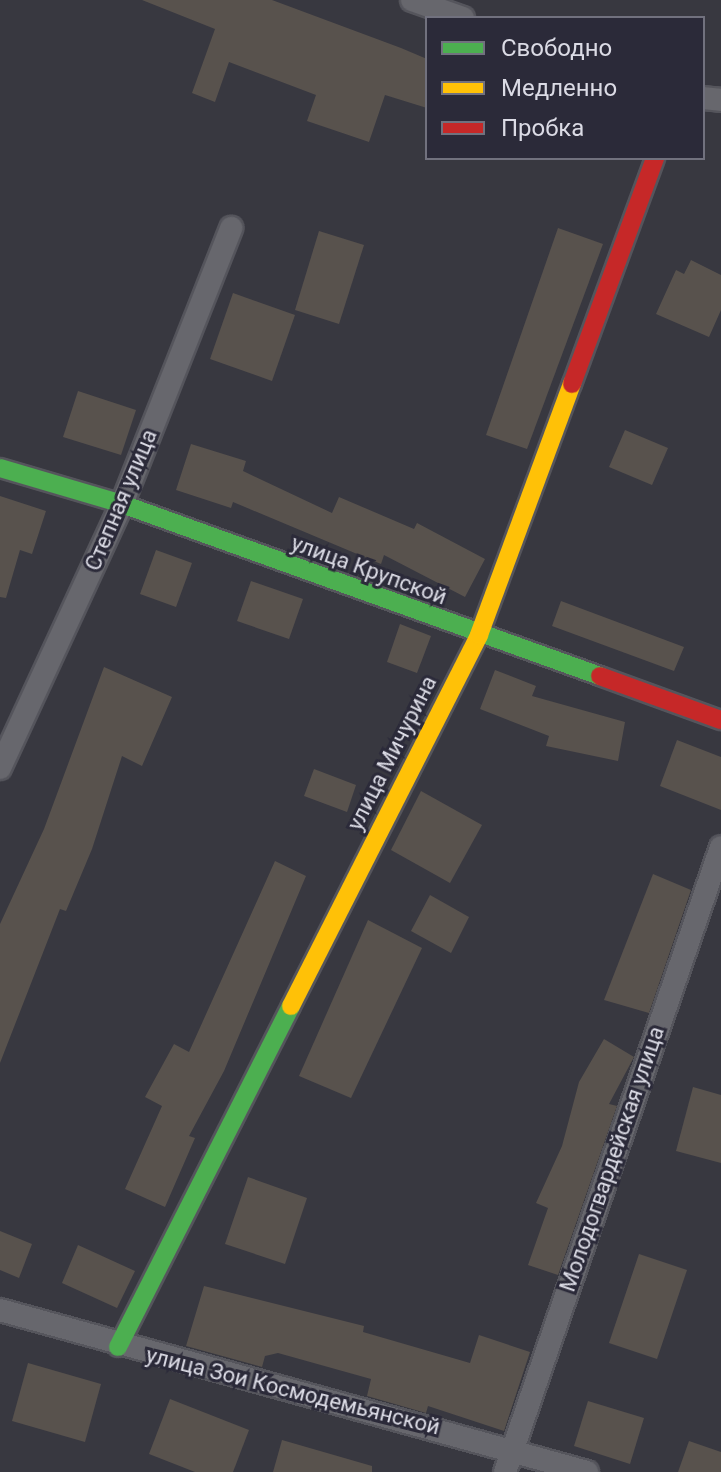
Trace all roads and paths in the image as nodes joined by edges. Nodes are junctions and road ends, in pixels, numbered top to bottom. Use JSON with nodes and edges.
{"nodes":[{"id":1,"x":412,"y":0,"type":"edge"},
{"id":2,"x":457,"y":16,"type":"edge"},
{"id":3,"x":654,"y":160,"type":"edge"},
{"id":4,"x":231,"y":228,"type":"dead end"},
{"id":5,"x":0,"y":468,"type":"edge"},
{"id":6,"x":122,"y":504,"type":"junction"},
{"id":7,"x":479,"y":635,"type":"junction"},
{"id":8,"x":721,"y":720,"type":"edge"},
{"id":9,"x":0,"y":768,"type":"edge"},
{"id":10,"x":721,"y":847,"type":"edge"},
{"id":11,"x":0,"y":1310,"type":"edge"},
{"id":12,"x":118,"y":1347,"type":"junction"},
{"id":13,"x":511,"y":1447,"type":"junction"},
{"id":14,"x":505,"y":1472,"type":"edge"},
{"id":15,"x":587,"y":1472,"type":"edge"}],
"edges":[{"from":1,"to":2,"type":"street"},
{"from":3,"to":7,"type":"street","name":"улица Мичурина"},
{"from":4,"to":6,"type":"street","name":"Степная улица"},
{"from":5,"to":6,"type":"street","name":"улица Крупской"},
{"from":6,"to":7,"type":"street","name":"улица Крупской"},
{"from":6,"to":9,"type":"street","name":"Степная улица"},
{"from":7,"to":8,"type":"street","name":"улица Крупской"},
{"from":7,"to":12,"type":"street","name":"улица Мичурина"},
{"from":10,"to":13,"type":"street","name":"Молодогвардейская улица"},
{"from":11,"to":12,"type":"street","name":"улица Зои Космодемьянской"},
{"from":12,"to":13,"type":"street","name":"улица Зои Космодемьянской"},
{"from":13,"to":14,"type":"street","name":"Молодогвардейская улица"},
{"from":13,"to":15,"type":"street","name":"улица Зои Космодемьянской"}]}
